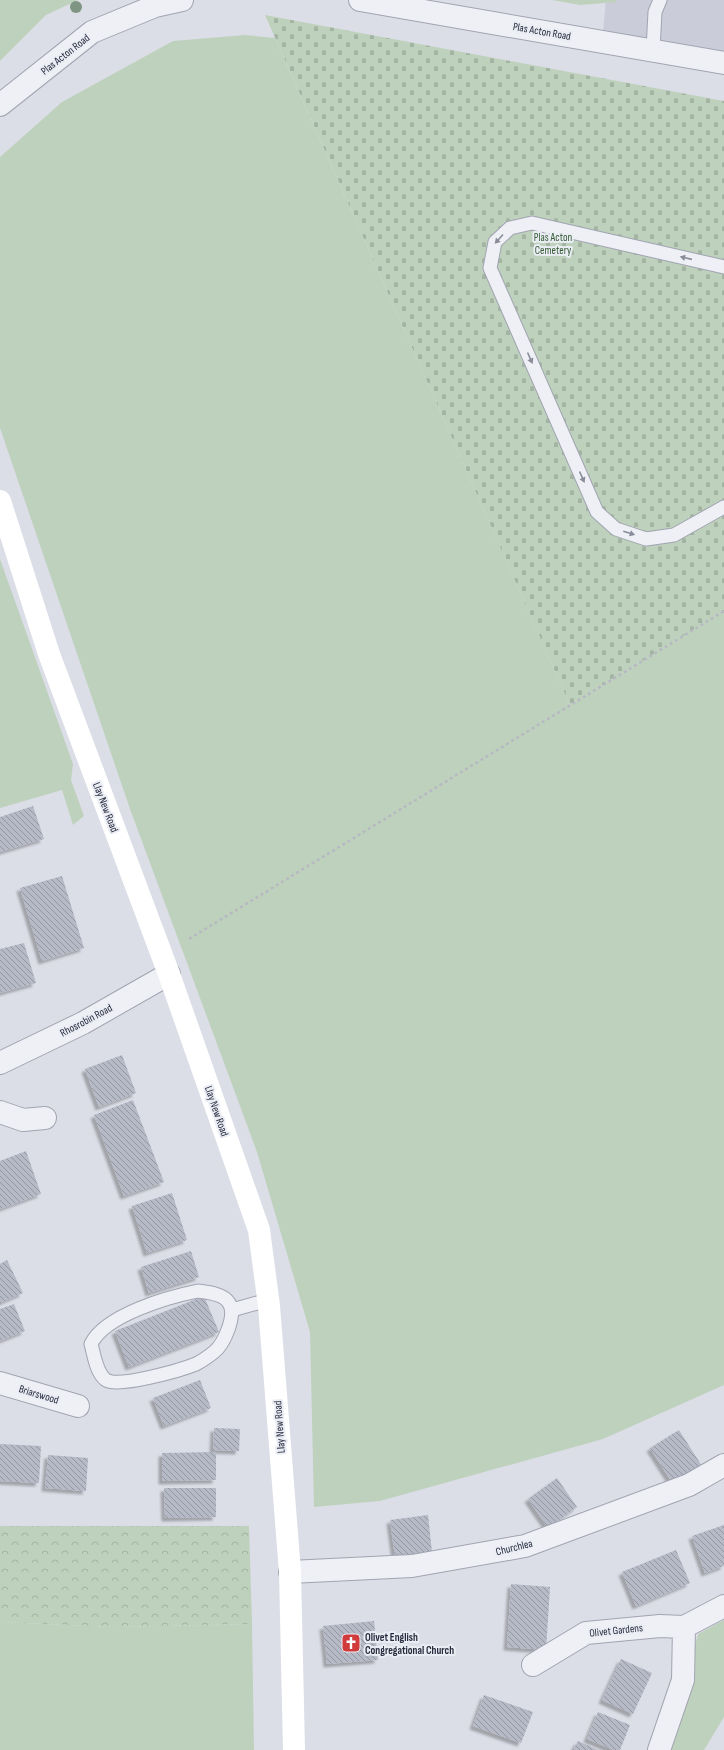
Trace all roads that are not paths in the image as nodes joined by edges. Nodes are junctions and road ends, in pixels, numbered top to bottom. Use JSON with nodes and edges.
{"nodes":[{"id":1,"x":182,"y":0,"type":"edge"},
{"id":2,"x":360,"y":0,"type":"edge"},
{"id":3,"x":660,"y":0,"type":"edge"},
{"id":4,"x":653,"y":50,"type":"junction"},
{"id":5,"x":724,"y":63,"type":"edge"},
{"id":6,"x":0,"y":105,"type":"edge"},
{"id":7,"x":724,"y":267,"type":"edge"},
{"id":8,"x":0,"y":501,"type":"edge"},
{"id":9,"x":724,"y":507,"type":"edge"},
{"id":10,"x":169,"y":974,"type":"junction"},
{"id":11,"x":0,"y":1063,"type":"edge"},
{"id":12,"x":0,"y":1112,"type":"edge"},
{"id":13,"x":45,"y":1118,"type":"dead end"},
{"id":14,"x":268,"y":1300,"type":"junction"},
{"id":15,"x":232,"y":1310,"type":"junction"},
{"id":16,"x":0,"y":1382,"type":"edge"},
{"id":17,"x":78,"y":1406,"type":"dead end"},
{"id":18,"x":724,"y":1465,"type":"edge"},
{"id":19,"x":290,"y":1572,"type":"junction"},
{"id":20,"x":724,"y":1606,"type":"edge"},
{"id":21,"x":684,"y":1627,"type":"junction"},
{"id":22,"x":533,"y":1665,"type":"dead end"},
{"id":23,"x":294,"y":1750,"type":"edge"},
{"id":24,"x":659,"y":1750,"type":"edge"}],
"edges":[{"from":1,"to":6,"type":"street","name":"Plas Acton Road"},
{"from":2,"to":4,"type":"street","name":"Plas Acton Road"},
{"from":3,"to":4,"type":"lane"},
{"from":4,"to":5,"type":"street","name":"Plas Acton Road"},
{"from":7,"to":9,"type":"lane","one_way":true},
{"from":8,"to":10,"type":"main road","name":"Llay New Road"},
{"from":10,"to":11,"type":"street","name":"Rhosrobin Road"},
{"from":10,"to":14,"type":"main road","name":"Llay New Road"},
{"from":12,"to":13,"type":"street"},
{"from":14,"to":15,"type":"lane"},
{"from":14,"to":19,"type":"main road","name":"Llay New Road"},
{"from":15,"to":15,"type":"lane"},
{"from":16,"to":17,"type":"street","name":"Briarswood"},
{"from":18,"to":19,"type":"street","name":"Churchlea"},
{"from":19,"to":23,"type":"main road","name":"Llay New Road"},
{"from":20,"to":21,"type":"street"},
{"from":21,"to":22,"type":"street","name":"Olivet Gardens"},
{"from":21,"to":24,"type":"street"}]}
